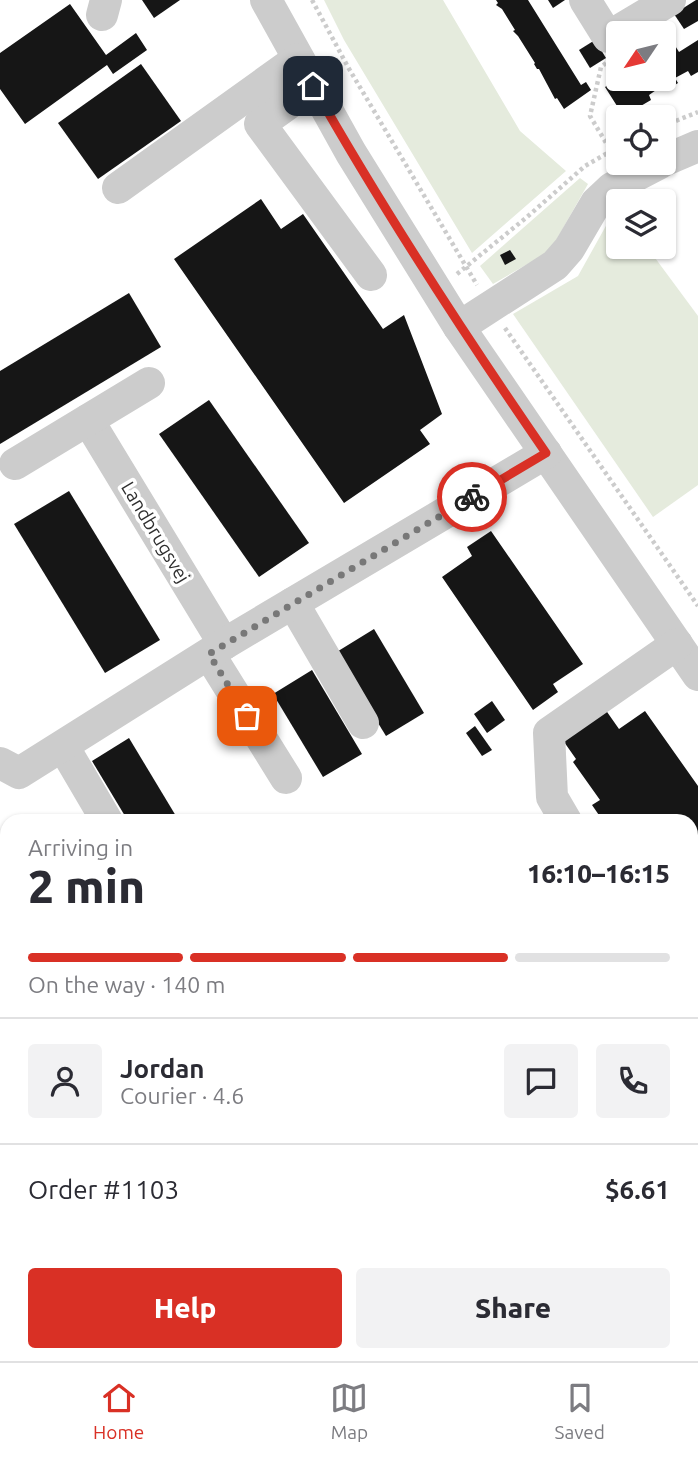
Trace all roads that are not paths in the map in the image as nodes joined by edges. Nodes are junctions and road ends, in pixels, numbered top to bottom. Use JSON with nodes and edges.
{"nodes":[{"id":1,"x":266,"y":0,"type":"edge"},
{"id":2,"x":585,"y":0,"type":"edge"},
{"id":3,"x":670,"y":0,"type":"edge"},
{"id":4,"x":298,"y":59,"type":"junction"},
{"id":5,"x":313,"y":86,"type":"junction"},
{"id":6,"x":698,"y":146,"type":"edge"},
{"id":7,"x":676,"y":156,"type":"edge"},
{"id":8,"x":637,"y":175,"type":"edge"},
{"id":9,"x":118,"y":188,"type":"dead end"},
{"id":10,"x":371,"y":275,"type":"dead end"},
{"id":11,"x":459,"y":327,"type":"junction"},
{"id":12,"x":149,"y":383,"type":"dead end"},
{"id":13,"x":88,"y":421,"type":"junction"},
{"id":14,"x":546,"y":453,"type":"junction"},
{"id":15,"x":15,"y":464,"type":"dead end"},
{"id":16,"x":293,"y":603,"type":"junction"},
{"id":17,"x":677,"y":644,"type":"junction"},
{"id":18,"x":216,"y":649,"type":"junction"},
{"id":19,"x":698,"y":675,"type":"edge"},
{"id":20,"x":363,"y":723,"type":"dead end"},
{"id":21,"x":62,"y":746,"type":"junction"},
{"id":22,"x":0,"y":763,"type":"edge"},
{"id":23,"x":285,"y":778,"type":"dead end"},
{"id":24,"x":103,"y":814,"type":"edge"},
{"id":25,"x":562,"y":814,"type":"edge"}],
"edges":[{"from":1,"to":4,"type":"street"},
{"from":2,"to":3,"type":"street"},
{"from":4,"to":5,"type":"street"},
{"from":4,"to":9,"type":"street"},
{"from":5,"to":10,"type":"street"},
{"from":5,"to":11,"type":"street"},
{"from":6,"to":7,"type":"street"},
{"from":8,"to":11,"type":"street"},
{"from":11,"to":14,"type":"street"},
{"from":12,"to":13,"type":"street"},
{"from":13,"to":15,"type":"street"},
{"from":13,"to":18,"type":"street","name":"Landbrugsvej"},
{"from":14,"to":16,"type":"street"},
{"from":14,"to":17,"type":"street"},
{"from":16,"to":18,"type":"street"},
{"from":16,"to":20,"type":"street"},
{"from":17,"to":19,"type":"street"},
{"from":17,"to":25,"type":"street"},
{"from":18,"to":21,"type":"street"},
{"from":18,"to":23,"type":"street","name":"Landbrugsvej"},
{"from":21,"to":22,"type":"street"},
{"from":21,"to":24,"type":"street"}]}
